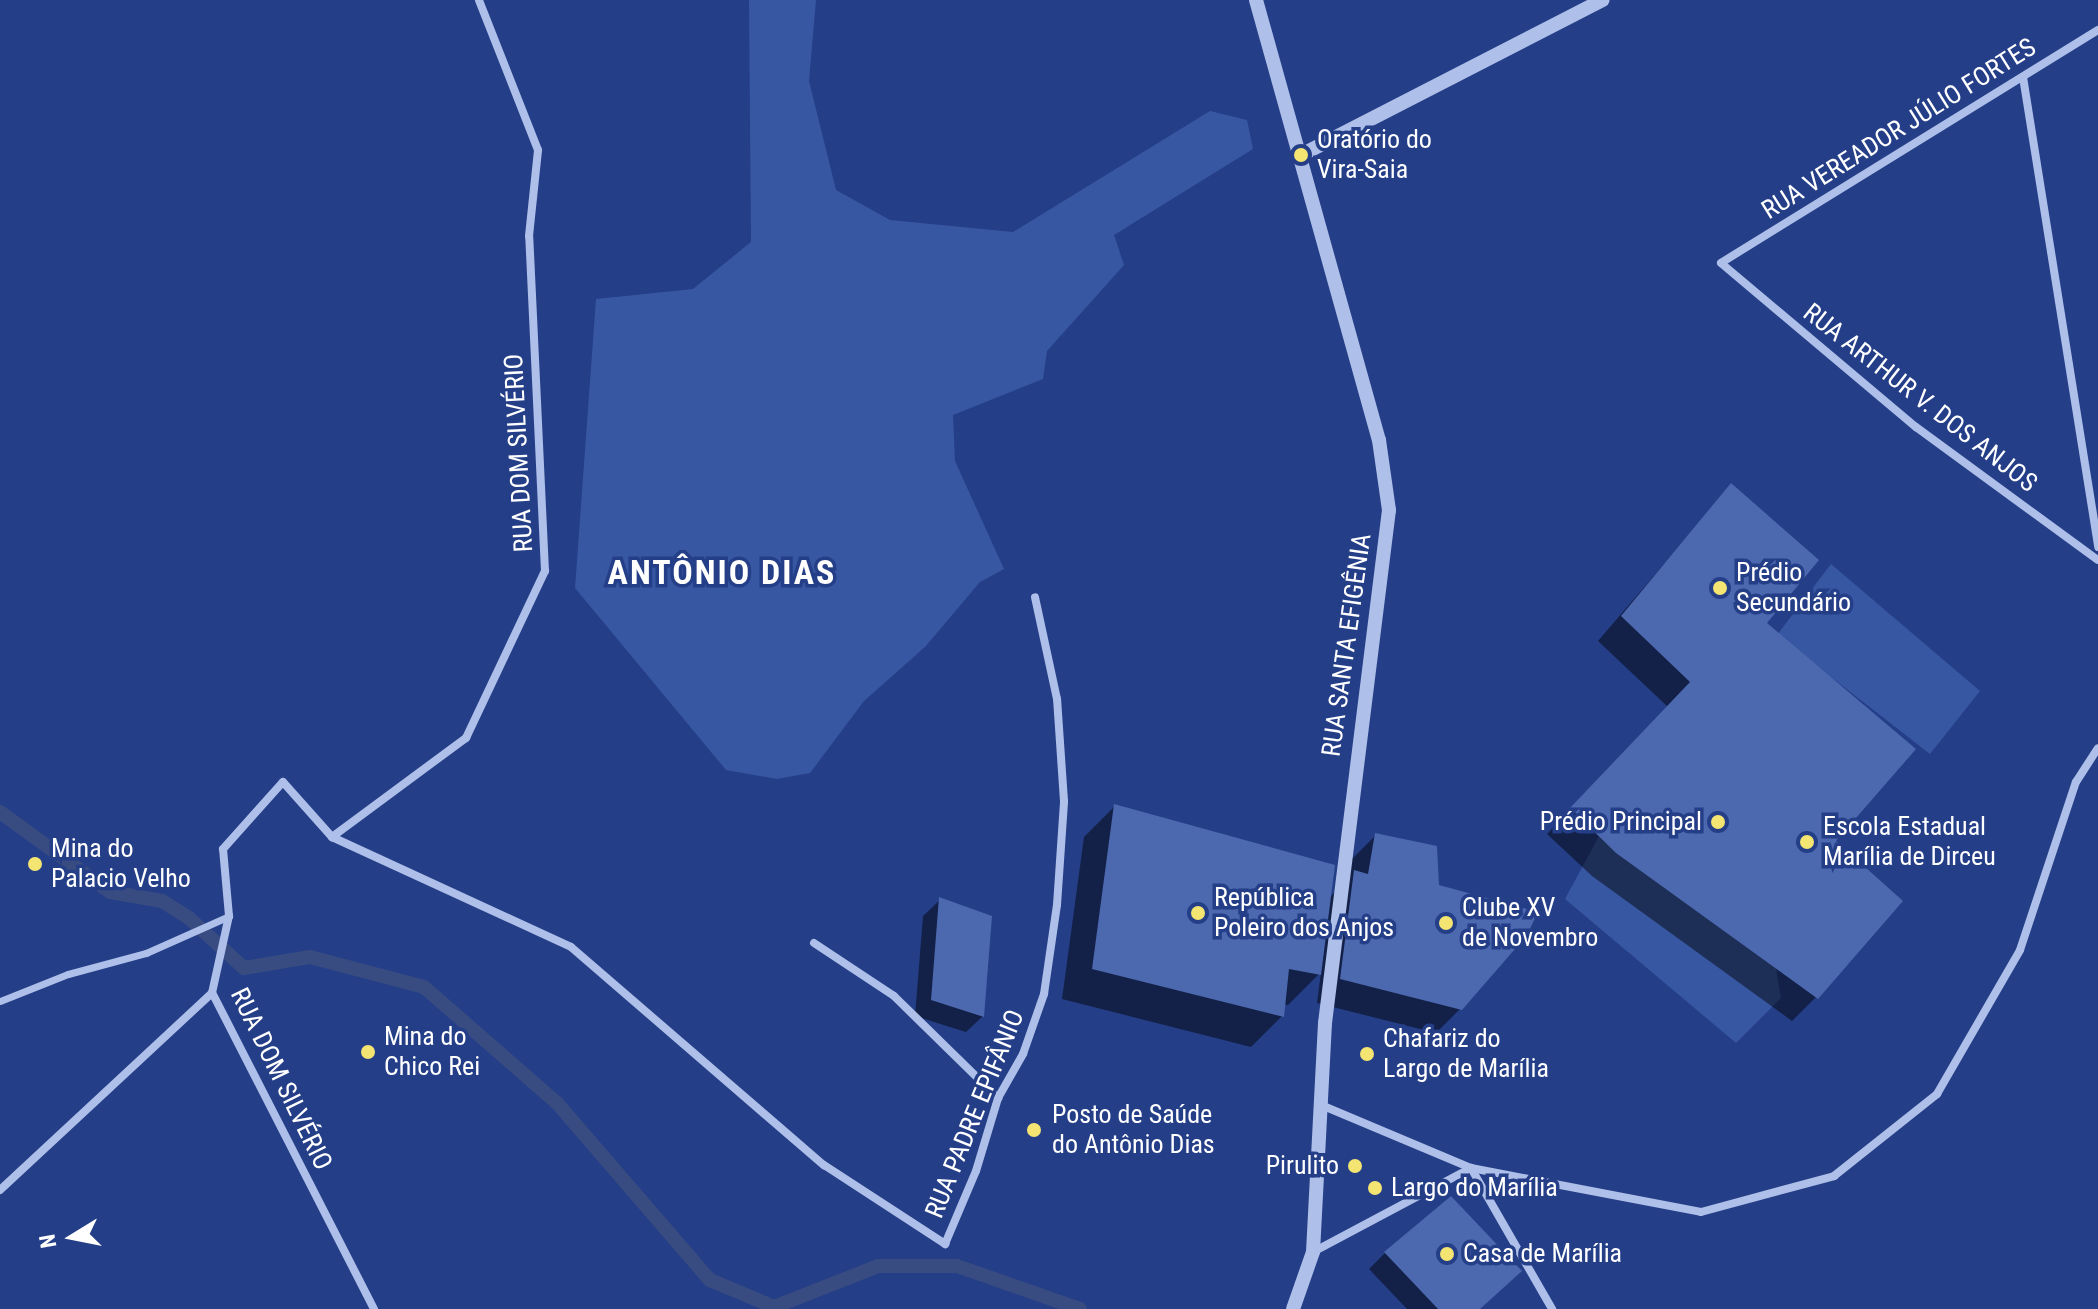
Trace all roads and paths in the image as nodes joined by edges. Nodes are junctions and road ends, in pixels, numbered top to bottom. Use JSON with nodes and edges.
{"nodes":[{"id":1,"x":479,"y":0,"type":"edge"},
{"id":2,"x":1256,"y":0,"type":"edge"},
{"id":3,"x":1603,"y":0,"type":"edge"},
{"id":4,"x":2098,"y":30,"type":"edge"},
{"id":5,"x":2023,"y":77,"type":"junction"},
{"id":6,"x":1301,"y":155,"type":"junction"},
{"id":7,"x":1721,"y":263,"type":"joint"},
{"id":8,"x":2098,"y":547,"type":"edge"},
{"id":9,"x":2098,"y":560,"type":"edge"},
{"id":10,"x":1035,"y":597,"type":"dead end"},
{"id":11,"x":2098,"y":748,"type":"edge"},
{"id":12,"x":332,"y":837,"type":"junction"},
{"id":13,"x":229,"y":916,"type":"junction"},
{"id":14,"x":814,"y":943,"type":"dead end"},
{"id":15,"x":212,"y":993,"type":"junction"},
{"id":16,"x":0,"y":1001,"type":"edge"},
{"id":17,"x":998,"y":1098,"type":"junction"},
{"id":18,"x":1321,"y":1105,"type":"junction"},
{"id":19,"x":1471,"y":1168,"type":"junction"},
{"id":20,"x":0,"y":1190,"type":"edge"},
{"id":21,"x":1313,"y":1252,"type":"junction"},
{"id":22,"x":1294,"y":1307,"type":"edge"},
{"id":23,"x":374,"y":1309,"type":"edge"},
{"id":24,"x":1552,"y":1309,"type":"edge"}],
"edges":[{"from":1,"to":12,"type":"street","name":"RUA DOM SILVÉRIO"},
{"from":2,"to":6,"type":"street","name":"RUA SANTA EFIGÊNIA"},
{"from":3,"to":6,"type":"street"},
{"from":4,"to":5,"type":"street","name":"RUA VEREADOR JÚLIO FORTES"},
{"from":5,"to":7,"type":"street","name":"RUA VEREADOR JÚLIO FORTES"},
{"from":5,"to":8,"type":"street"},
{"from":6,"to":18,"type":"street","name":"RUA SANTA EFIGÊNIA"},
{"from":7,"to":9,"type":"street","name":"RUA ARTHUR V. DOS ANJOS"},
{"from":10,"to":17,"type":"street","name":"RUA PADRE EPIFÂNIO"},
{"from":11,"to":19,"type":"street"},
{"from":12,"to":13,"type":"street","name":"RUA DOM SILVÉRIO"},
{"from":12,"to":17,"type":"street","name":"RUA PADRE EPIFÂNIO"},
{"from":13,"to":15,"type":"street","name":"RUA DOM SILVÉRIO"},
{"from":13,"to":16,"type":"street"},
{"from":14,"to":17,"type":"street"},
{"from":15,"to":20,"type":"street"},
{"from":15,"to":23,"type":"street","name":"RUA DOM SILVÉRIO"},
{"from":18,"to":19,"type":"street"},
{"from":18,"to":21,"type":"street","name":"RUA SANTA EFIGÊNIA"},
{"from":19,"to":21,"type":"street"},
{"from":19,"to":24,"type":"street"},
{"from":21,"to":22,"type":"street","name":"RUA SANTA EFIGÊNIA"}]}
